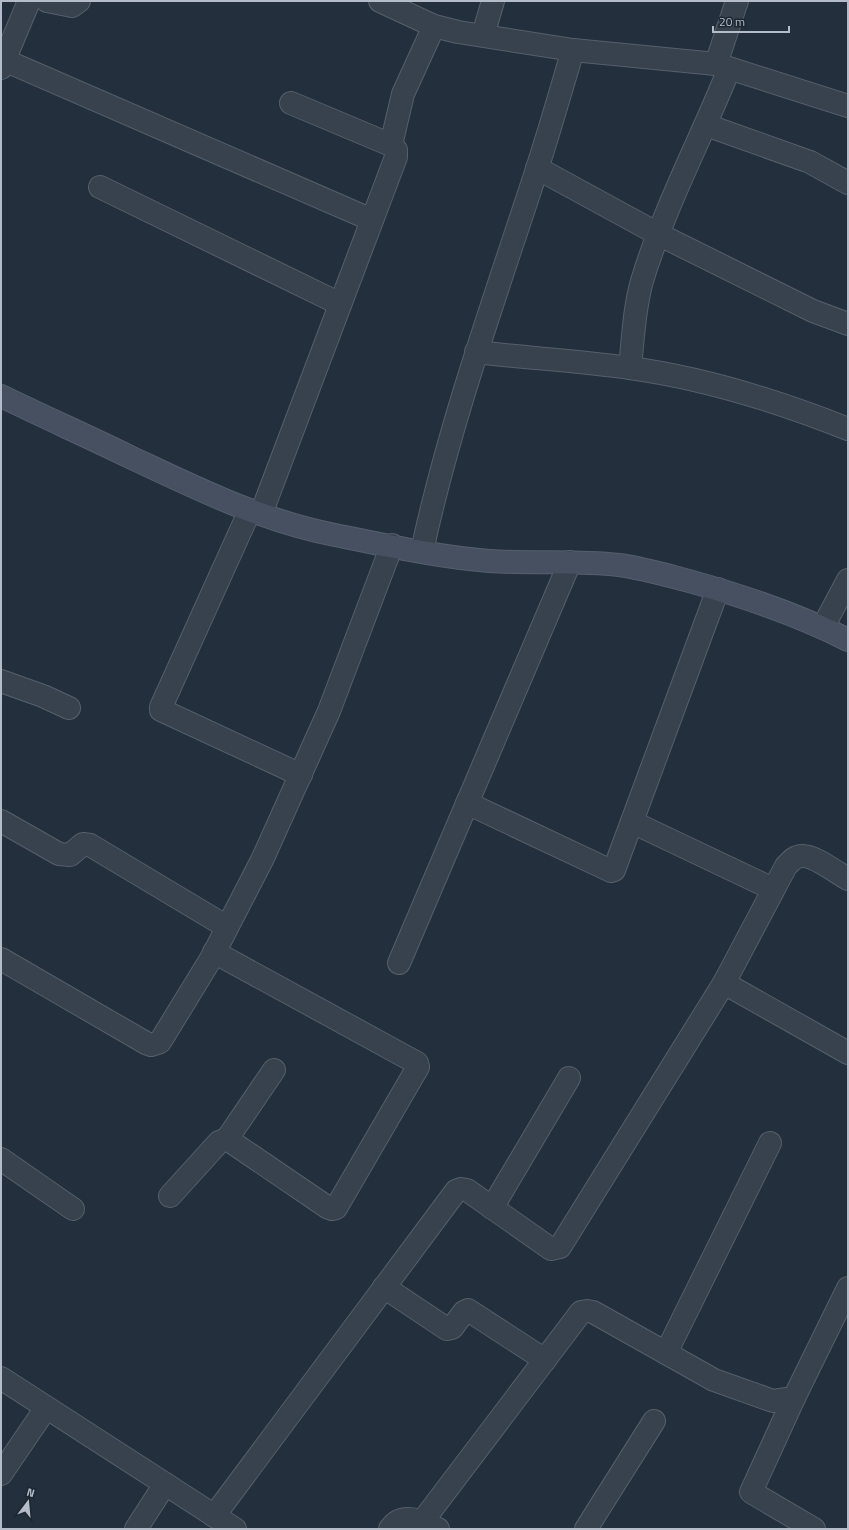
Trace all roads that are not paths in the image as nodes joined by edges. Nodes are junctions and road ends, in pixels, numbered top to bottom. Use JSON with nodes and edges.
{"nodes":[{"id":1,"x":29,"y":1,"type":"edge"},
{"id":2,"x":47,"y":1,"type":"edge"},
{"id":3,"x":79,"y":1,"type":"edge"},
{"id":4,"x":380,"y":1,"type":"edge"},
{"id":5,"x":493,"y":1,"type":"edge"},
{"id":6,"x":737,"y":1,"type":"edge"},
{"id":7,"x":434,"y":26,"type":"junction"},
{"id":8,"x":483,"y":35,"type":"junction"},
{"id":9,"x":574,"y":50,"type":"junction"},
{"id":10,"x":2,"y":64,"type":"edge"},
{"id":11,"x":723,"y":67,"type":"junction"},
{"id":12,"x":291,"y":102,"type":"dead end"},
{"id":13,"x":848,"y":106,"type":"edge"},
{"id":14,"x":706,"y":125,"type":"junction"},
{"id":15,"x":391,"y":145,"type":"junction"},
{"id":16,"x":537,"y":168,"type":"junction"},
{"id":17,"x":848,"y":183,"type":"edge"},
{"id":18,"x":100,"y":187,"type":"dead end"},
{"id":19,"x":372,"y":220,"type":"junction"},
{"id":20,"x":658,"y":234,"type":"junction"},
{"id":21,"x":340,"y":304,"type":"junction"},
{"id":22,"x":848,"y":324,"type":"edge"},
{"id":23,"x":476,"y":352,"type":"junction"},
{"id":24,"x":630,"y":368,"type":"junction"},
{"id":25,"x":1,"y":396,"type":"edge"},
{"id":26,"x":848,"y":429,"type":"edge"},
{"id":27,"x":255,"y":512,"type":"junction"},
{"id":28,"x":392,"y":545,"type":"junction"},
{"id":29,"x":422,"y":551,"type":"junction"},
{"id":30,"x":570,"y":562,"type":"junction"},
{"id":31,"x":848,"y":580,"type":"edge"},
{"id":32,"x":718,"y":589,"type":"junction"},
{"id":33,"x":823,"y":627,"type":"junction"},
{"id":34,"x":848,"y":640,"type":"edge"},
{"id":35,"x":1,"y":681,"type":"edge"},
{"id":36,"x":69,"y":708,"type":"dead end"},
{"id":37,"x":301,"y":776,"type":"junction"},
{"id":38,"x":467,"y":803,"type":"junction"},
{"id":39,"x":1,"y":821,"type":"edge"},
{"id":40,"x":632,"y":822,"type":"junction"},
{"id":41,"x":848,"y":879,"type":"edge"},
{"id":42,"x":773,"y":890,"type":"junction"},
{"id":43,"x":227,"y":927,"type":"junction"},
{"id":44,"x":214,"y":952,"type":"junction"},
{"id":45,"x":1,"y":959,"type":"edge"},
{"id":46,"x":399,"y":963,"type":"dead end"},
{"id":47,"x":724,"y":983,"type":"junction"},
{"id":48,"x":848,"y":1053,"type":"edge"},
{"id":49,"x":274,"y":1070,"type":"dead end"},
{"id":50,"x":569,"y":1078,"type":"dead end"},
{"id":51,"x":227,"y":1139,"type":"junction"},
{"id":52,"x":770,"y":1143,"type":"dead end"},
{"id":53,"x":1,"y":1159,"type":"edge"},
{"id":54,"x":170,"y":1196,"type":"dead end"},
{"id":55,"x":492,"y":1208,"type":"junction"},
{"id":56,"x":73,"y":1209,"type":"dead end"},
{"id":57,"x":384,"y":1287,"type":"junction"},
{"id":58,"x":848,"y":1288,"type":"edge"},
{"id":59,"x":666,"y":1353,"type":"junction"},
{"id":60,"x":545,"y":1360,"type":"junction"},
{"id":61,"x":1,"y":1378,"type":"edge"},
{"id":62,"x":794,"y":1398,"type":"junction"},
{"id":63,"x":46,"y":1408,"type":"junction"},
{"id":64,"x":654,"y":1421,"type":"dead end"},
{"id":65,"x":1,"y":1474,"type":"edge"},
{"id":66,"x":165,"y":1484,"type":"junction"},
{"id":67,"x":214,"y":1516,"type":"junction"},
{"id":68,"x":430,"y":1525,"type":"edge"},
{"id":69,"x":136,"y":1529,"type":"edge"},
{"id":70,"x":235,"y":1529,"type":"edge"},
{"id":71,"x":390,"y":1529,"type":"edge"},
{"id":72,"x":586,"y":1529,"type":"edge"},
{"id":73,"x":814,"y":1529,"type":"edge"}],
"edges":[{"from":1,"to":10,"type":"street"},
{"from":2,"to":3,"type":"street"},
{"from":4,"to":7,"type":"street"},
{"from":5,"to":8,"type":"street"},
{"from":6,"to":11,"type":"street"},
{"from":7,"to":8,"type":"street"},
{"from":7,"to":15,"type":"street"},
{"from":8,"to":9,"type":"street"},
{"from":9,"to":11,"type":"street"},
{"from":9,"to":16,"type":"street"},
{"from":10,"to":19,"type":"street"},
{"from":11,"to":13,"type":"street"},
{"from":11,"to":14,"type":"street"},
{"from":12,"to":15,"type":"street"},
{"from":14,"to":17,"type":"street"},
{"from":14,"to":20,"type":"street"},
{"from":15,"to":19,"type":"street"},
{"from":16,"to":20,"type":"street"},
{"from":16,"to":23,"type":"street"},
{"from":18,"to":21,"type":"street"},
{"from":19,"to":21,"type":"street"},
{"from":20,"to":22,"type":"street"},
{"from":20,"to":24,"type":"street"},
{"from":21,"to":27,"type":"street"},
{"from":23,"to":24,"type":"street"},
{"from":23,"to":29,"type":"street"},
{"from":24,"to":26,"type":"street"},
{"from":25,"to":27,"type":"street"},
{"from":27,"to":28,"type":"street"},
{"from":27,"to":37,"type":"street"},
{"from":28,"to":29,"type":"street"},
{"from":28,"to":37,"type":"street"},
{"from":29,"to":30,"type":"street"},
{"from":30,"to":32,"type":"street"},
{"from":30,"to":38,"type":"street"},
{"from":31,"to":33,"type":"street"},
{"from":32,"to":33,"type":"street"},
{"from":32,"to":40,"type":"street"},
{"from":33,"to":34,"type":"street"},
{"from":35,"to":36,"type":"street"},
{"from":37,"to":43,"type":"street"},
{"from":38,"to":40,"type":"street"},
{"from":38,"to":46,"type":"street"},
{"from":39,"to":43,"type":"street"},
{"from":40,"to":42,"type":"street"},
{"from":41,"to":42,"type":"street"},
{"from":42,"to":47,"type":"street"},
{"from":43,"to":44,"type":"street"},
{"from":44,"to":45,"type":"street"},
{"from":44,"to":51,"type":"street"},
{"from":47,"to":48,"type":"street"},
{"from":47,"to":55,"type":"street"},
{"from":49,"to":51,"type":"street"},
{"from":50,"to":55,"type":"street"},
{"from":51,"to":54,"type":"street"},
{"from":52,"to":59,"type":"street"},
{"from":53,"to":56,"type":"street"},
{"from":55,"to":57,"type":"street"},
{"from":57,"to":60,"type":"street"},
{"from":57,"to":67,"type":"street"},
{"from":58,"to":62,"type":"street"},
{"from":59,"to":60,"type":"street"},
{"from":59,"to":62,"type":"street"},
{"from":60,"to":68,"type":"street"},
{"from":61,"to":63,"type":"street"},
{"from":62,"to":73,"type":"street"},
{"from":63,"to":65,"type":"street"},
{"from":63,"to":66,"type":"street"},
{"from":64,"to":72,"type":"street"},
{"from":66,"to":67,"type":"street"},
{"from":66,"to":69,"type":"street"},
{"from":67,"to":70,"type":"street"},
{"from":68,"to":71,"type":"street"}]}
